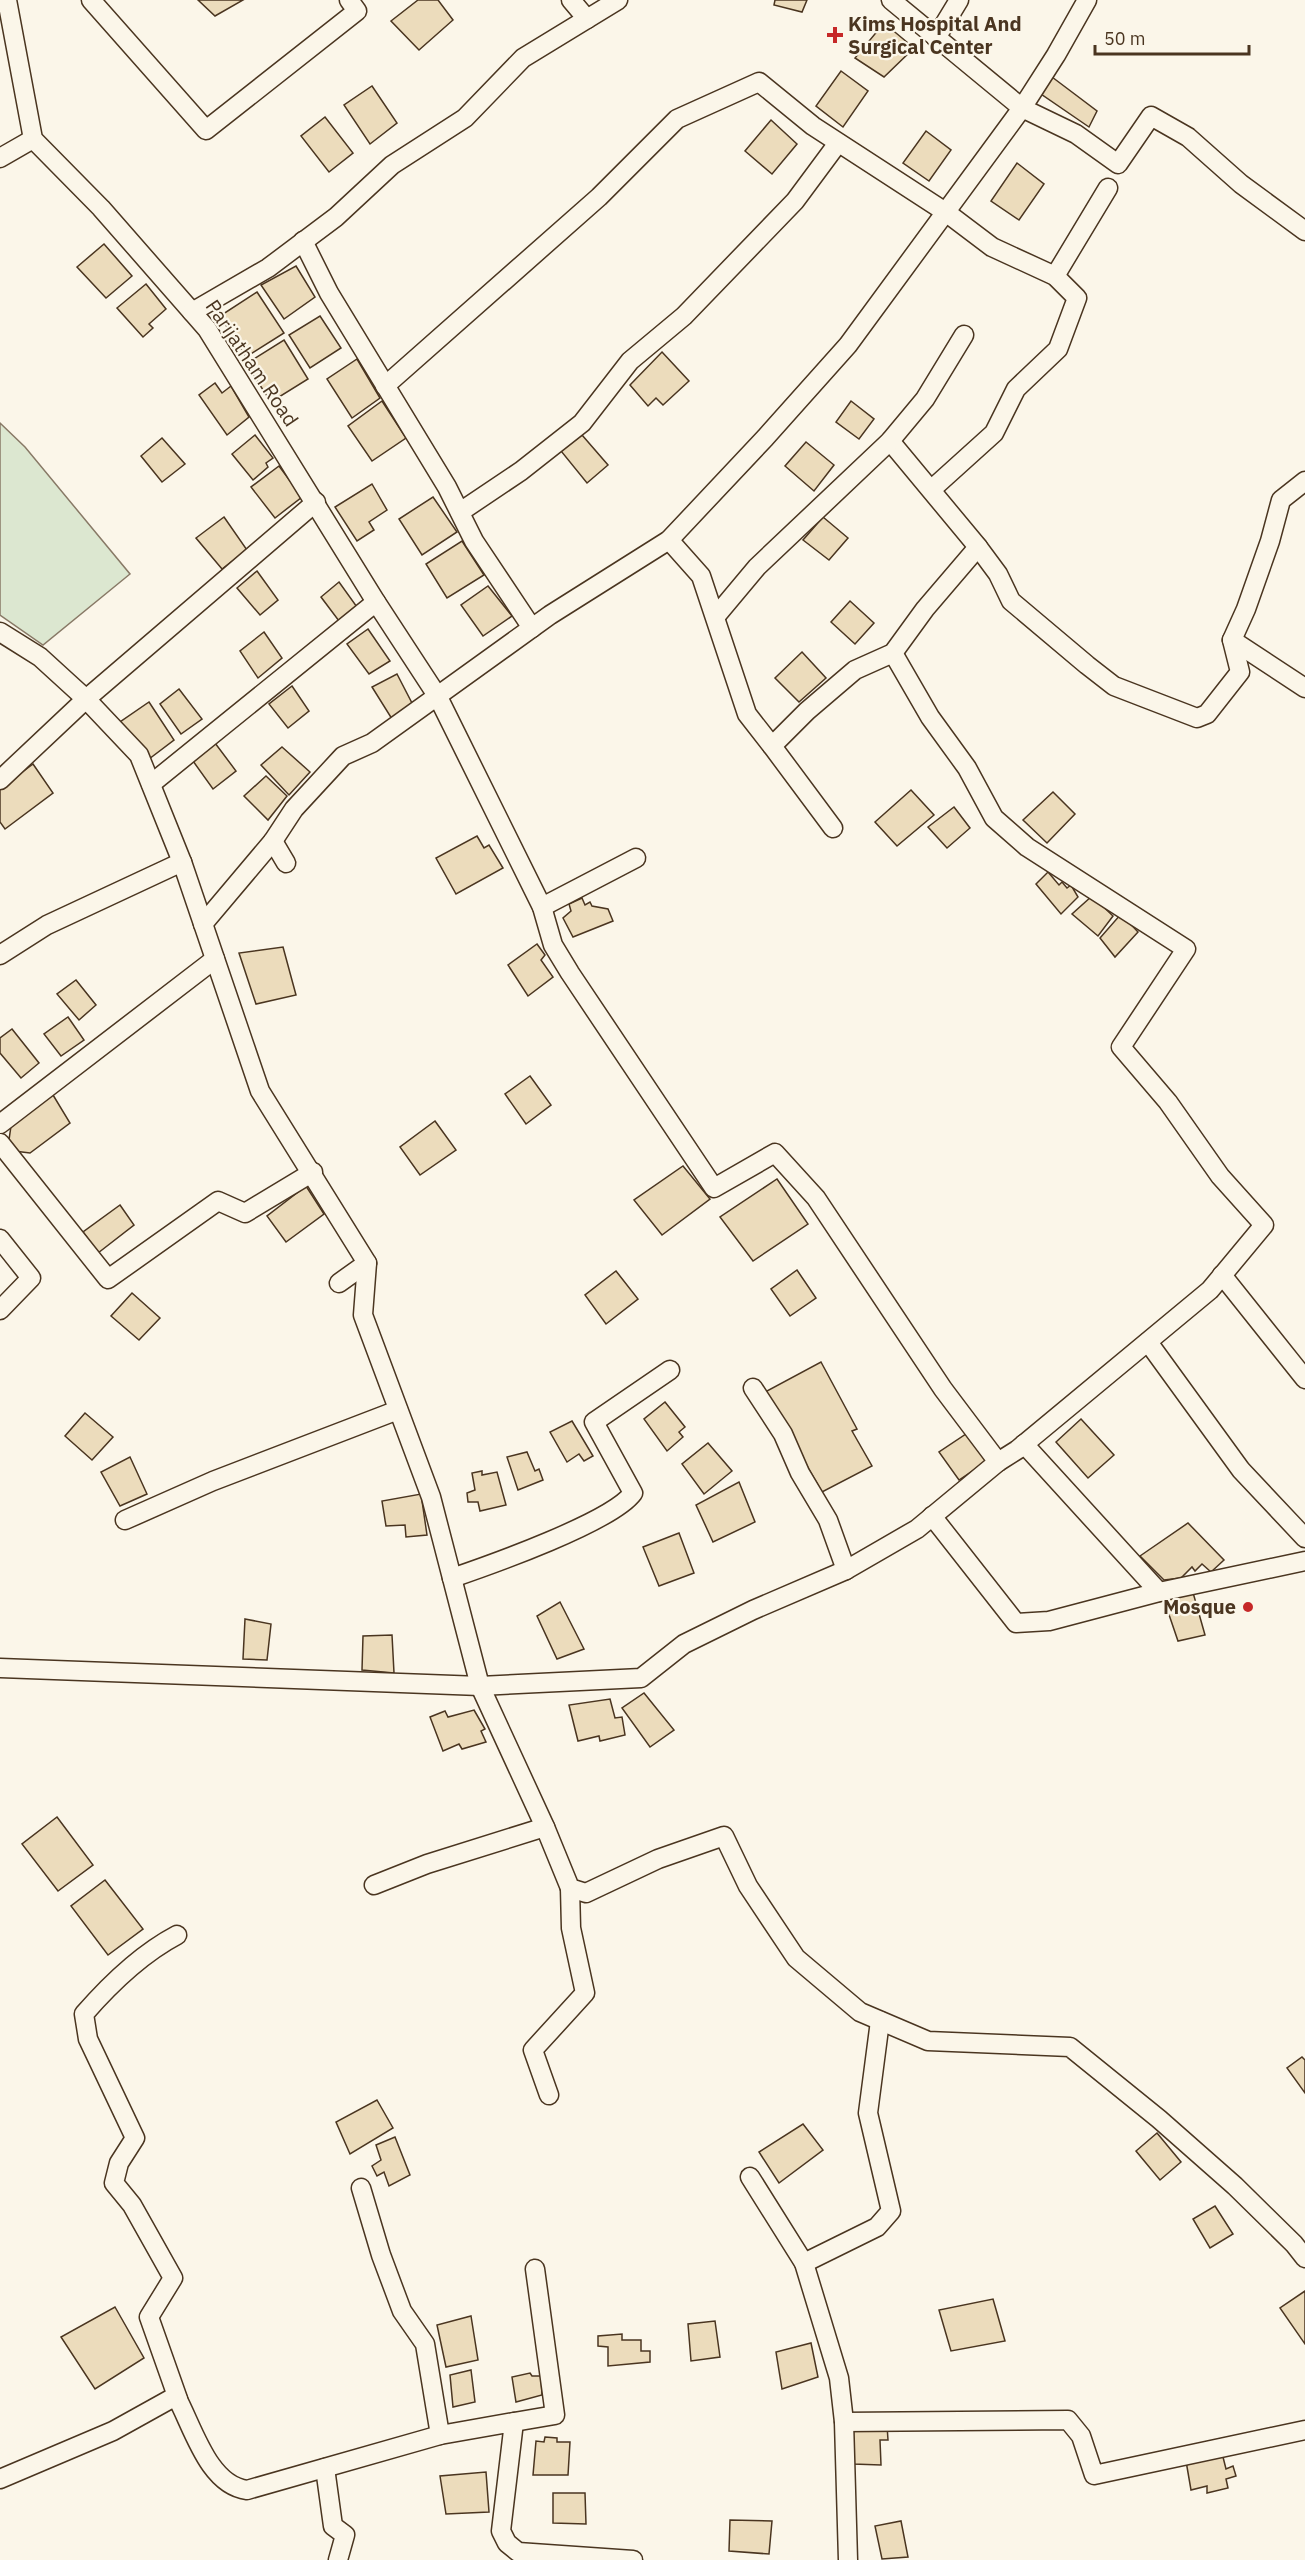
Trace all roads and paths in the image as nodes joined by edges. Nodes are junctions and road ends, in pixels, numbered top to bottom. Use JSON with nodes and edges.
{"nodes":[{"id":1,"x":8,"y":0,"type":"edge"},
{"id":2,"x":91,"y":0,"type":"edge"},
{"id":3,"x":350,"y":0,"type":"edge"},
{"id":4,"x":571,"y":0,"type":"edge"},
{"id":5,"x":618,"y":0,"type":"edge"},
{"id":6,"x":891,"y":0,"type":"edge"},
{"id":7,"x":958,"y":0,"type":"edge"},
{"id":8,"x":1087,"y":0,"type":"edge"},
{"id":9,"x":587,"y":19,"type":"junction"},
{"id":10,"x":936,"y":38,"type":"junction"},
{"id":11,"x":1022,"y":108,"type":"junction"},
{"id":12,"x":33,"y":139,"type":"junction"},
{"id":13,"x":838,"y":143,"type":"junction"},
{"id":14,"x":0,"y":158,"type":"edge"},
{"id":15,"x":1108,"y":188,"type":"dead end"},
{"id":16,"x":947,"y":213,"type":"junction"},
{"id":17,"x":1305,"y":231,"type":"edge"},
{"id":18,"x":303,"y":242,"type":"junction"},
{"id":19,"x":1055,"y":276,"type":"junction"},
{"id":20,"x":192,"y":312,"type":"junction"},
{"id":21,"x":964,"y":335,"type":"dead end"},
{"id":22,"x":385,"y":386,"type":"junction"},
{"id":23,"x":890,"y":441,"type":"junction"},
{"id":24,"x":1305,"y":481,"type":"edge"},
{"id":25,"x":932,"y":489,"type":"junction"},
{"id":26,"x":316,"y":502,"type":"junction"},
{"id":27,"x":460,"y":512,"type":"junction"},
{"id":28,"x":669,"y":540,"type":"junction"},
{"id":29,"x":978,"y":547,"type":"junction"},
{"id":30,"x":376,"y":602,"type":"junction"},
{"id":31,"x":716,"y":616,"type":"junction"},
{"id":32,"x":532,"y":628,"type":"junction"},
{"id":33,"x":0,"y":632,"type":"edge"},
{"id":34,"x":1232,"y":640,"type":"junction"},
{"id":35,"x":893,"y":653,"type":"junction"},
{"id":36,"x":1305,"y":688,"type":"edge"},
{"id":37,"x":438,"y":697,"type":"junction"},
{"id":38,"x":86,"y":699,"type":"junction"},
{"id":39,"x":772,"y":746,"type":"junction"},
{"id":40,"x":0,"y":780,"type":"edge"},
{"id":41,"x":151,"y":784,"type":"junction"},
{"id":42,"x":833,"y":828,"type":"dead end"},
{"id":43,"x":273,"y":841,"type":"junction"},
{"id":44,"x":636,"y":858,"type":"dead end"},
{"id":45,"x":182,"y":862,"type":"junction"},
{"id":46,"x":286,"y":863,"type":"dead end"},
{"id":47,"x":542,"y":908,"type":"junction"},
{"id":48,"x":204,"y":924,"type":"junction"},
{"id":49,"x":0,"y":955,"type":"edge"},
{"id":50,"x":215,"y":959,"type":"junction"},
{"id":51,"x":0,"y":1124,"type":"edge"},
{"id":52,"x":0,"y":1143,"type":"edge"},
{"id":53,"x":313,"y":1172,"type":"junction"},
{"id":54,"x":0,"y":1239,"type":"edge"},
{"id":55,"x":367,"y":1263,"type":"junction"},
{"id":56,"x":1222,"y":1275,"type":"junction"},
{"id":57,"x":339,"y":1283,"type":"dead end"},
{"id":58,"x":0,"y":1310,"type":"edge"},
{"id":59,"x":1148,"y":1342,"type":"junction"},
{"id":60,"x":670,"y":1370,"type":"dead end"},
{"id":61,"x":1305,"y":1378,"type":"edge"},
{"id":62,"x":753,"y":1388,"type":"dead end"},
{"id":63,"x":398,"y":1410,"type":"junction"},
{"id":64,"x":1024,"y":1444,"type":"junction"},
{"id":65,"x":998,"y":1462,"type":"junction"},
{"id":66,"x":932,"y":1516,"type":"junction"},
{"id":67,"x":125,"y":1520,"type":"dead end"},
{"id":68,"x":1305,"y":1538,"type":"edge"},
{"id":69,"x":1305,"y":1561,"type":"edge"},
{"id":70,"x":846,"y":1570,"type":"junction"},
{"id":71,"x":452,"y":1578,"type":"junction"},
{"id":72,"x":1159,"y":1592,"type":"junction"},
{"id":73,"x":0,"y":1668,"type":"edge"},
{"id":74,"x":480,"y":1686,"type":"junction"},
{"id":75,"x":545,"y":1827,"type":"junction"},
{"id":76,"x":374,"y":1885,"type":"dead end"},
{"id":77,"x":570,"y":1888,"type":"junction"},
{"id":78,"x":177,"y":1935,"type":"dead end"},
{"id":79,"x":880,"y":2021,"type":"junction"},
{"id":80,"x":549,"y":2095,"type":"dead end"},
{"id":81,"x":750,"y":2177,"type":"dead end"},
{"id":82,"x":361,"y":2188,"type":"dead end"},
{"id":83,"x":1301,"y":2247,"type":"edge"},
{"id":84,"x":804,"y":2263,"type":"junction"},
{"id":85,"x":535,"y":2269,"type":"dead end"},
{"id":86,"x":178,"y":2399,"type":"junction"},
{"id":87,"x":514,"y":2422,"type":"junction"},
{"id":88,"x":844,"y":2422,"type":"junction"},
{"id":89,"x":1305,"y":2430,"type":"edge"},
{"id":90,"x":440,"y":2435,"type":"junction"},
{"id":91,"x":325,"y":2468,"type":"junction"},
{"id":92,"x":0,"y":2479,"type":"edge"},
{"id":93,"x":338,"y":2560,"type":"edge"},
{"id":94,"x":633,"y":2560,"type":"edge"},
{"id":95,"x":848,"y":2560,"type":"edge"}],
"edges":[{"from":1,"to":12,"type":"street"},
{"from":2,"to":3,"type":"street"},
{"from":4,"to":9,"type":"street"},
{"from":5,"to":9,"type":"street"},
{"from":6,"to":10,"type":"street"},
{"from":7,"to":10,"type":"street"},
{"from":8,"to":11,"type":"street"},
{"from":9,"to":18,"type":"street"},
{"from":10,"to":11,"type":"street"},
{"from":11,"to":16,"type":"street"},
{"from":11,"to":17,"type":"street"},
{"from":12,"to":14,"type":"street"},
{"from":12,"to":20,"type":"street","name":"Parijatham Road"},
{"from":13,"to":16,"type":"street"},
{"from":13,"to":22,"type":"street"},
{"from":13,"to":27,"type":"street"},
{"from":15,"to":19,"type":"street"},
{"from":16,"to":19,"type":"street"},
{"from":16,"to":28,"type":"street"},
{"from":18,"to":20,"type":"street"},
{"from":18,"to":22,"type":"street"},
{"from":19,"to":25,"type":"street"},
{"from":20,"to":26,"type":"street","name":"Parijatham Road"},
{"from":21,"to":23,"type":"street"},
{"from":22,"to":27,"type":"street"},
{"from":23,"to":25,"type":"street"},
{"from":23,"to":31,"type":"street"},
{"from":24,"to":34,"type":"street"},
{"from":25,"to":29,"type":"street"},
{"from":26,"to":30,"type":"street","name":"Parijatham Road"},
{"from":26,"to":38,"type":"street"},
{"from":27,"to":32,"type":"street"},
{"from":28,"to":31,"type":"street"},
{"from":28,"to":32,"type":"street"},
{"from":29,"to":34,"type":"street"},
{"from":29,"to":35,"type":"street"},
{"from":30,"to":37,"type":"street","name":"Parijatham Road"},
{"from":30,"to":41,"type":"street"},
{"from":31,"to":39,"type":"street"},
{"from":32,"to":37,"type":"street"},
{"from":33,"to":38,"type":"street"},
{"from":34,"to":36,"type":"street"},
{"from":35,"to":39,"type":"street"},
{"from":35,"to":56,"type":"street"},
{"from":37,"to":43,"type":"street"},
{"from":37,"to":47,"type":"street","name":"Parijatham Road"},
{"from":38,"to":40,"type":"street"},
{"from":38,"to":41,"type":"street"},
{"from":39,"to":42,"type":"street"},
{"from":41,"to":45,"type":"street"},
{"from":43,"to":46,"type":"street"},
{"from":43,"to":48,"type":"street"},
{"from":44,"to":47,"type":"street"},
{"from":45,"to":48,"type":"street"},
{"from":45,"to":49,"type":"street"},
{"from":47,"to":65,"type":"street","name":"Parijatham Road"},
{"from":48,"to":50,"type":"street"},
{"from":50,"to":51,"type":"street"},
{"from":50,"to":53,"type":"street"},
{"from":52,"to":53,"type":"street"},
{"from":53,"to":55,"type":"street"},
{"from":54,"to":58,"type":"street"},
{"from":55,"to":57,"type":"street"},
{"from":55,"to":63,"type":"street"},
{"from":56,"to":59,"type":"street"},
{"from":56,"to":61,"type":"street"},
{"from":59,"to":64,"type":"street"},
{"from":59,"to":68,"type":"street"},
{"from":60,"to":71,"type":"street"},
{"from":62,"to":70,"type":"street"},
{"from":63,"to":67,"type":"street"},
{"from":63,"to":71,"type":"street"},
{"from":64,"to":65,"type":"street"},
{"from":64,"to":72,"type":"street"},
{"from":65,"to":66,"type":"street"},
{"from":66,"to":70,"type":"street"},
{"from":66,"to":72,"type":"street"},
{"from":69,"to":72,"type":"street"},
{"from":70,"to":74,"type":"street"},
{"from":71,"to":74,"type":"street"},
{"from":73,"to":74,"type":"street"},
{"from":74,"to":75,"type":"street"},
{"from":75,"to":76,"type":"street"},
{"from":75,"to":77,"type":"street"},
{"from":77,"to":79,"type":"street"},
{"from":77,"to":80,"type":"street"},
{"from":78,"to":86,"type":"street"},
{"from":79,"to":83,"type":"street"},
{"from":79,"to":84,"type":"street"},
{"from":81,"to":84,"type":"street"},
{"from":82,"to":90,"type":"street"},
{"from":84,"to":88,"type":"street"},
{"from":85,"to":87,"type":"street"},
{"from":86,"to":91,"type":"street"},
{"from":86,"to":92,"type":"street"},
{"from":87,"to":90,"type":"street"},
{"from":87,"to":94,"type":"street"},
{"from":88,"to":89,"type":"street"},
{"from":88,"to":95,"type":"street"},
{"from":90,"to":91,"type":"street"},
{"from":91,"to":93,"type":"street"}]}
